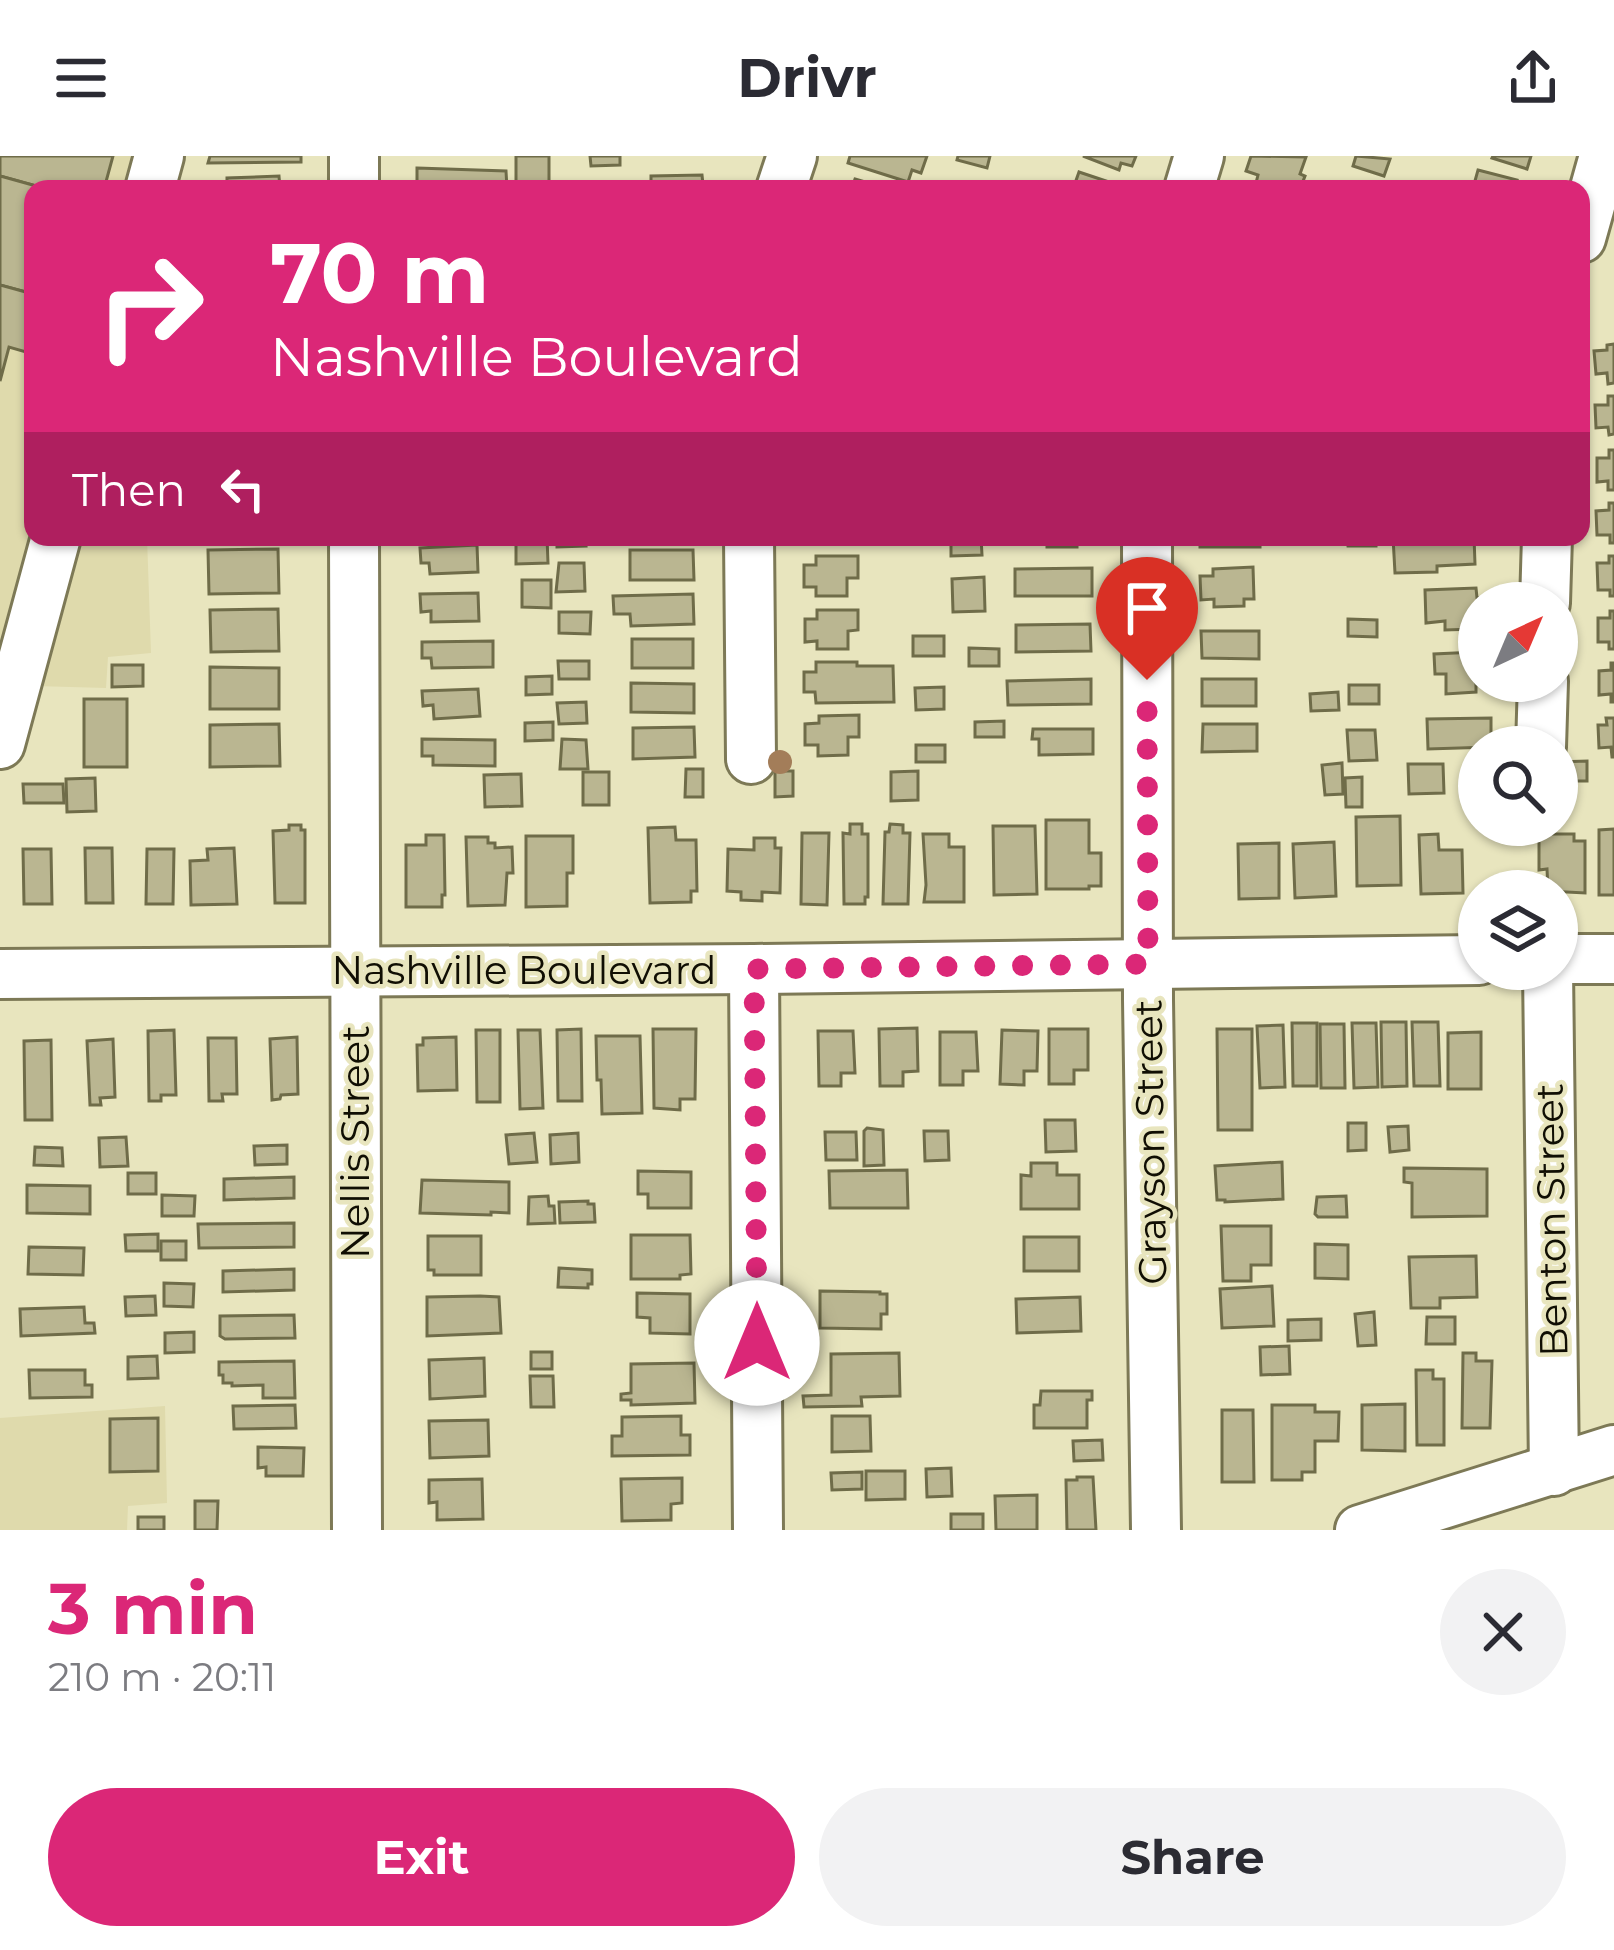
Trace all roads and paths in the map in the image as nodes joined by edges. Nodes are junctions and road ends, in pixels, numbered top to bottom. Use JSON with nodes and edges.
{"nodes":[{"id":1,"x":1604,"y":156,"type":"edge"},
{"id":2,"x":1590,"y":206,"type":"edge"},
{"id":3,"x":54,"y":546,"type":"edge"},
{"id":4,"x":354,"y":546,"type":"edge"},
{"id":5,"x":749,"y":546,"type":"edge"},
{"id":6,"x":1147,"y":546,"type":"edge"},
{"id":7,"x":1547,"y":546,"type":"edge"},
{"id":8,"x":1546,"y":582,"type":"edge"},
{"id":9,"x":0,"y":744,"type":"edge"},
{"id":10,"x":751,"y":759,"type":"dead end"},
{"id":11,"x":1578,"y":959,"type":"edge"},
{"id":12,"x":1614,"y":959,"type":"edge"},
{"id":13,"x":1458,"y":960,"type":"edge"},
{"id":14,"x":1148,"y":964,"type":"junction"},
{"id":15,"x":754,"y":969,"type":"junction"},
{"id":16,"x":354,"y":970,"type":"junction"},
{"id":17,"x":0,"y":974,"type":"edge"},
{"id":18,"x":1548,"y":990,"type":"edge"},
{"id":19,"x":1614,"y":1450,"type":"edge"},
{"id":20,"x":1554,"y":1471,"type":"junction"},
{"id":21,"x":357,"y":1530,"type":"edge"},
{"id":22,"x":758,"y":1530,"type":"edge"},
{"id":23,"x":1156,"y":1530,"type":"edge"},
{"id":24,"x":1360,"y":1530,"type":"edge"}],
"edges":[{"from":1,"to":2,"type":"street"},
{"from":3,"to":9,"type":"street"},
{"from":4,"to":16,"type":"street","name":"Nellis Street"},
{"from":5,"to":10,"type":"street"},
{"from":6,"to":14,"type":"street","name":"Grayson Street"},
{"from":7,"to":8,"type":"street"},
{"from":11,"to":12,"type":"street"},
{"from":13,"to":14,"type":"street","name":"Nashville Boulevard"},
{"from":14,"to":15,"type":"street","name":"Nashville Boulevard"},
{"from":14,"to":23,"type":"street","name":"Grayson Street"},
{"from":15,"to":16,"type":"street","name":"Nashville Boulevard"},
{"from":15,"to":22,"type":"street"},
{"from":16,"to":17,"type":"street","name":"Nashville Boulevard"},
{"from":16,"to":21,"type":"street","name":"Nellis Street"},
{"from":18,"to":20,"type":"street","name":"Benton Street"},
{"from":19,"to":20,"type":"street"},
{"from":20,"to":24,"type":"street"}]}
